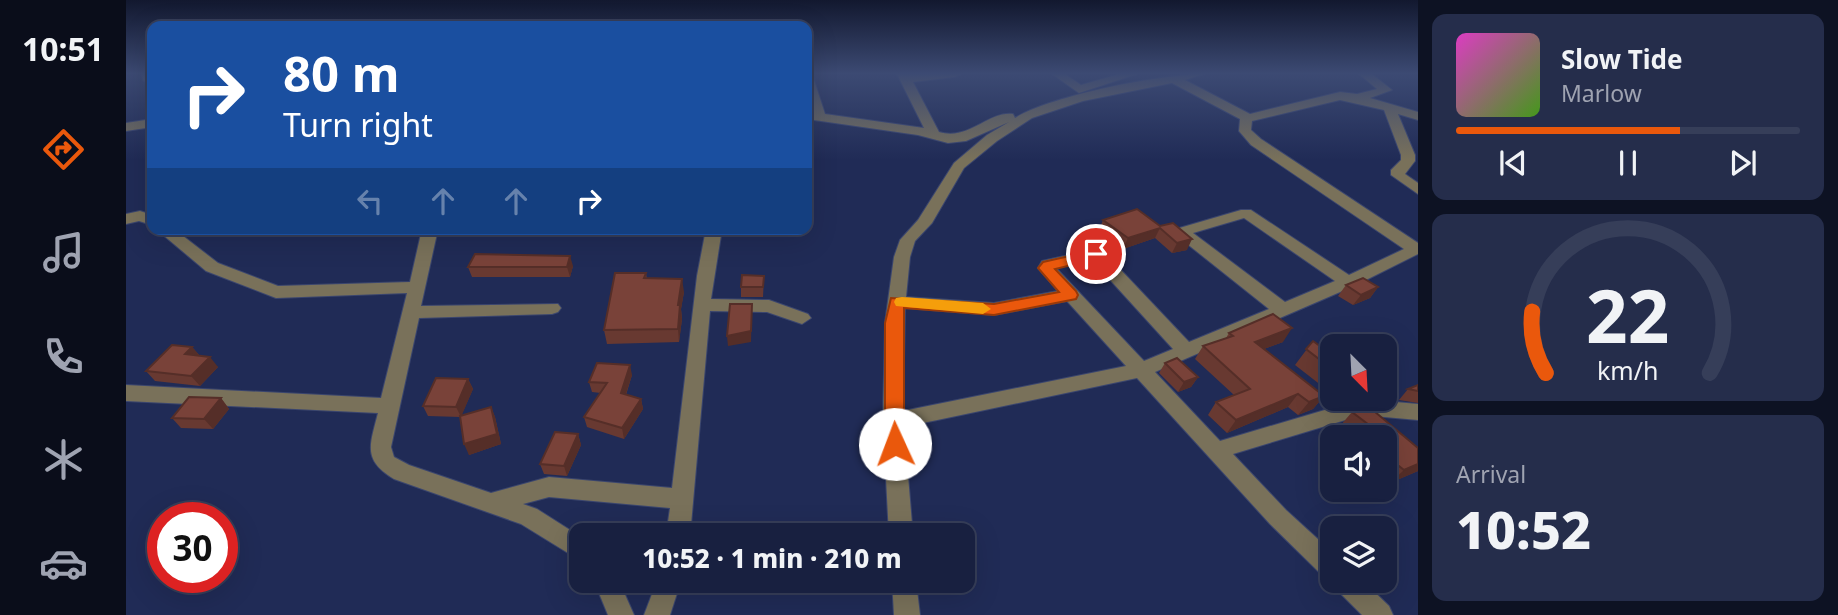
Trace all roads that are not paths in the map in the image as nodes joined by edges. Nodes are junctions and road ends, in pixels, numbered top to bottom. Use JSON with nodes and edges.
{"nodes":[{"id":1,"x":918,"y":103,"type":"edge"},
{"id":2,"x":1046,"y":103,"type":"edge"},
{"id":3,"x":1061,"y":103,"type":"edge"},
{"id":4,"x":1219,"y":103,"type":"edge"},
{"id":5,"x":1311,"y":103,"type":"edge"},
{"id":6,"x":1373,"y":103,"type":"edge"},
{"id":7,"x":1390,"y":108,"type":"junction"},
{"id":8,"x":813,"y":115,"type":"edge"},
{"id":9,"x":1418,"y":116,"type":"edge"},
{"id":10,"x":1248,"y":118,"type":"junction"},
{"id":11,"x":147,"y":124,"type":"edge"},
{"id":12,"x":126,"y":127,"type":"edge"},
{"id":13,"x":933,"y":134,"type":"junction"},
{"id":14,"x":1418,"y":190,"type":"edge"},
{"id":15,"x":147,"y":218,"type":"edge"},
{"id":16,"x":126,"y":219,"type":"edge"},
{"id":17,"x":172,"y":235,"type":"edge"},
{"id":18,"x":429,"y":235,"type":"edge"},
{"id":19,"x":713,"y":235,"type":"edge"},
{"id":20,"x":1416,"y":248,"type":"edge"},
{"id":21,"x":1348,"y":282,"type":"junction"},
{"id":22,"x":417,"y":286,"type":"junction"},
{"id":23,"x":1070,"y":295,"type":"junction"},
{"id":24,"x":896,"y":302,"type":"junction"},
{"id":25,"x":702,"y":305,"type":"junction"},
{"id":26,"x":552,"y":308,"type":"dead end"},
{"id":27,"x":1283,"y":310,"type":"junction"},
{"id":28,"x":411,"y":312,"type":"junction"},
{"id":29,"x":802,"y":318,"type":"dead end"},
{"id":30,"x":1187,"y":352,"type":"junction"},
{"id":31,"x":1142,"y":370,"type":"junction"},
{"id":32,"x":126,"y":393,"type":"edge"},
{"id":33,"x":388,"y":406,"type":"junction"},
{"id":34,"x":1397,"y":410,"type":"edge"},
{"id":35,"x":1349,"y":411,"type":"edge"},
{"id":36,"x":1366,"y":411,"type":"edge"},
{"id":37,"x":1418,"y":412,"type":"edge"},
{"id":38,"x":893,"y":421,"type":"junction"},
{"id":39,"x":1382,"y":425,"type":"edge"},
{"id":40,"x":1215,"y":451,"type":"junction"},
{"id":41,"x":682,"y":499,"type":"junction"},
{"id":42,"x":491,"y":502,"type":"junction"},
{"id":43,"x":679,"y":523,"type":"edge"},
{"id":44,"x":900,"y":523,"type":"edge"},
{"id":45,"x":569,"y":542,"type":"edge"},
{"id":46,"x":1320,"y":556,"type":"edge"},
{"id":47,"x":611,"y":593,"type":"edge"},
{"id":48,"x":665,"y":593,"type":"edge"},
{"id":49,"x":905,"y":593,"type":"edge"},
{"id":50,"x":1357,"y":593,"type":"edge"},
{"id":51,"x":621,"y":615,"type":"edge"},
{"id":52,"x":657,"y":615,"type":"edge"},
{"id":53,"x":907,"y":615,"type":"edge"},
{"id":54,"x":1380,"y":615,"type":"edge"}],
"edges":[{"from":1,"to":13,"type":"street"},
{"from":2,"to":13,"type":"street"},
{"from":3,"to":24,"type":"street"},
{"from":4,"to":10,"type":"street"},
{"from":5,"to":10,"type":"street"},
{"from":6,"to":7,"type":"street"},
{"from":7,"to":9,"type":"street"},
{"from":7,"to":14,"type":"street"},
{"from":8,"to":13,"type":"street"},
{"from":10,"to":20,"type":"street"},
{"from":11,"to":12,"type":"street"},
{"from":15,"to":16,"type":"street"},
{"from":17,"to":22,"type":"street"},
{"from":18,"to":22,"type":"street"},
{"from":19,"to":25,"type":"street"},
{"from":20,"to":21,"type":"street"},
{"from":21,"to":27,"type":"street"},
{"from":21,"to":27,"type":"street"},
{"from":22,"to":28,"type":"street"},
{"from":23,"to":24,"type":"street"},
{"from":23,"to":30,"type":"street"},
{"from":23,"to":31,"type":"street"},
{"from":24,"to":38,"type":"street"},
{"from":25,"to":29,"type":"street"},
{"from":25,"to":41,"type":"street"},
{"from":26,"to":28,"type":"street"},
{"from":27,"to":30,"type":"street"},
{"from":28,"to":33,"type":"street"},
{"from":30,"to":31,"type":"street"},
{"from":31,"to":38,"type":"street"},
{"from":31,"to":40,"type":"street"},
{"from":32,"to":33,"type":"street"},
{"from":33,"to":42,"type":"street"},
{"from":34,"to":37,"type":"street"},
{"from":35,"to":40,"type":"street"},
{"from":36,"to":39,"type":"street"},
{"from":38,"to":44,"type":"street"},
{"from":40,"to":46,"type":"street"},
{"from":41,"to":42,"type":"street"},
{"from":41,"to":43,"type":"street"},
{"from":42,"to":45,"type":"street"},
{"from":47,"to":51,"type":"street"},
{"from":48,"to":52,"type":"street"},
{"from":49,"to":53,"type":"street"},
{"from":50,"to":54,"type":"street"}]}
